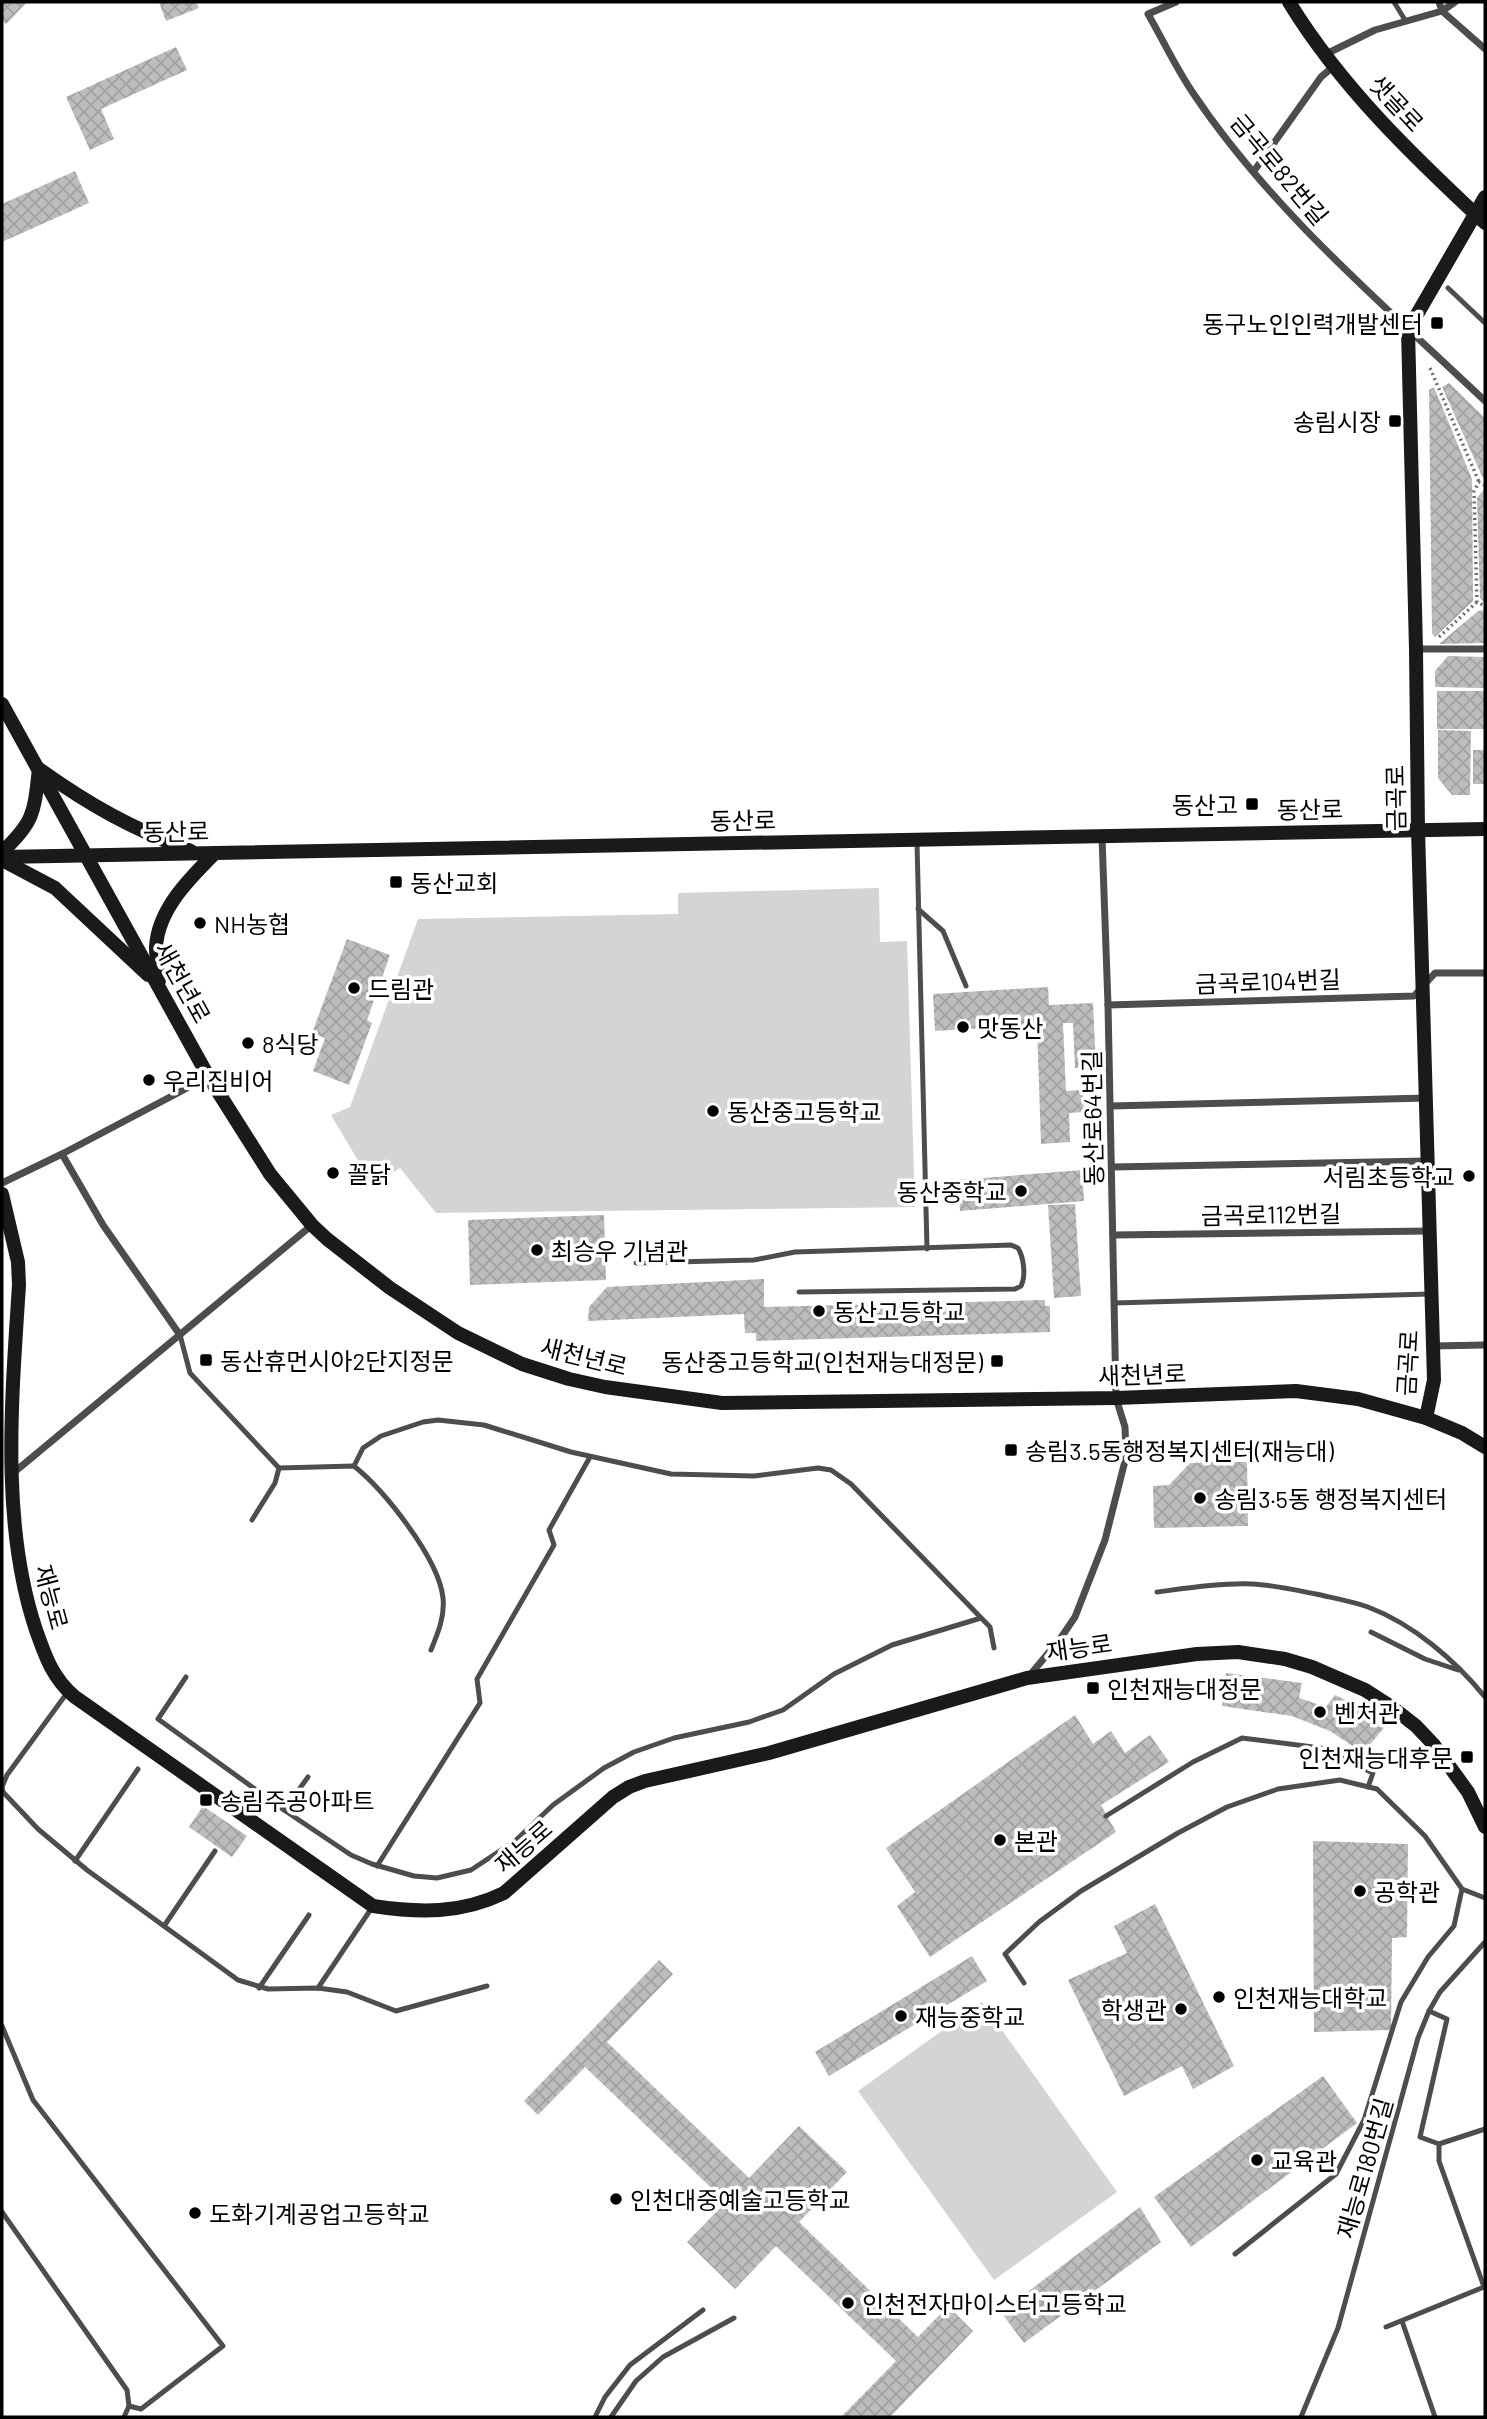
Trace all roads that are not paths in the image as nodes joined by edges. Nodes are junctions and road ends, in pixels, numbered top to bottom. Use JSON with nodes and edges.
{"nodes":[{"id":1,"x":1176,"y":2,"type":"edge"},
{"id":2,"x":1289,"y":2,"type":"edge"},
{"id":3,"x":1394,"y":2,"type":"edge"},
{"id":4,"x":1439,"y":2,"type":"edge"},
{"id":5,"x":1455,"y":2,"type":"edge"},
{"id":6,"x":1442,"y":11,"type":"junction"},
{"id":7,"x":1405,"y":20,"type":"junction"},
{"id":8,"x":1485,"y":49,"type":"edge"},
{"id":9,"x":1330,"y":60,"type":"junction"},
{"id":10,"x":1254,"y":171,"type":"junction"},
{"id":11,"x":1485,"y":197,"type":"edge"},
{"id":12,"x":1480,"y":218,"type":"edge"},
{"id":13,"x":1448,"y":288,"type":"dead end"},
{"id":14,"x":1485,"y":323,"type":"edge"},
{"id":15,"x":1408,"y":330,"type":"junction"},
{"id":16,"x":1485,"y":401,"type":"edge"},
{"id":17,"x":1416,"y":649,"type":"junction"},
{"id":18,"x":1485,"y":649,"type":"edge"},
{"id":19,"x":2,"y":704,"type":"edge"},
{"id":20,"x":39,"y":769,"type":"junction"},
{"id":21,"x":1485,"y":829,"type":"edge"},
{"id":22,"x":1418,"y":830,"type":"junction"},
{"id":23,"x":1102,"y":836,"type":"junction"},
{"id":24,"x":917,"y":840,"type":"junction"},
{"id":25,"x":215,"y":853,"type":"junction"},
{"id":26,"x":199,"y":854,"type":"junction"},
{"id":27,"x":2,"y":856,"type":"edge"},
{"id":28,"x":88,"y":856,"type":"junction"},
{"id":29,"x":918,"y":909,"type":"junction"},
{"id":30,"x":1485,"y":973,"type":"edge"},
{"id":31,"x":1423,"y":984,"type":"junction"},
{"id":32,"x":159,"y":986,"type":"junction"},
{"id":33,"x":966,"y":986,"type":"dead end"},
{"id":34,"x":1108,"y":1004,"type":"junction"},
{"id":35,"x":208,"y":1076,"type":"junction"},
{"id":36,"x":1426,"y":1098,"type":"junction"},
{"id":37,"x":1111,"y":1106,"type":"junction"},
{"id":38,"x":62,"y":1154,"type":"junction"},
{"id":39,"x":1427,"y":1161,"type":"junction"},
{"id":40,"x":1112,"y":1167,"type":"junction"},
{"id":41,"x":2,"y":1183,"type":"edge"},
{"id":42,"x":2,"y":1194,"type":"edge"},
{"id":43,"x":312,"y":1225,"type":"junction"},
{"id":44,"x":1429,"y":1231,"type":"junction"},
{"id":45,"x":1113,"y":1235,"type":"junction"},
{"id":46,"x":927,"y":1249,"type":"junction"},
{"id":47,"x":636,"y":1263,"type":"dead end"},
{"id":48,"x":799,"y":1292,"type":"dead end"},
{"id":49,"x":1431,"y":1294,"type":"junction"},
{"id":50,"x":1114,"y":1303,"type":"junction"},
{"id":51,"x":180,"y":1335,"type":"junction"},
{"id":52,"x":1485,"y":1345,"type":"edge"},
{"id":53,"x":1433,"y":1346,"type":"junction"},
{"id":54,"x":1116,"y":1398,"type":"junction"},
{"id":55,"x":1426,"y":1418,"type":"junction"},
{"id":56,"x":1485,"y":1447,"type":"edge"},
{"id":57,"x":590,"y":1457,"type":"junction"},
{"id":58,"x":355,"y":1466,"type":"junction"},
{"id":59,"x":279,"y":1468,"type":"junction"},
{"id":60,"x":12,"y":1474,"type":"junction"},
{"id":61,"x":252,"y":1520,"type":"dead end"},
{"id":62,"x":1157,"y":1592,"type":"dead end"},
{"id":63,"x":981,"y":1618,"type":"junction"},
{"id":64,"x":1371,"y":1632,"type":"dead end"},
{"id":65,"x":994,"y":1648,"type":"dead end"},
{"id":66,"x":431,"y":1650,"type":"dead end"},
{"id":67,"x":1460,"y":1670,"type":"junction"},
{"id":68,"x":186,"y":1677,"type":"dead end"},
{"id":69,"x":1027,"y":1678,"type":"junction"},
{"id":70,"x":68,"y":1692,"type":"junction"},
{"id":71,"x":1485,"y":1697,"type":"edge"},
{"id":72,"x":138,"y":1769,"type":"dead end"},
{"id":73,"x":308,"y":1777,"type":"dead end"},
{"id":74,"x":1368,"y":1787,"type":"junction"},
{"id":75,"x":284,"y":1810,"type":"junction"},
{"id":76,"x":1106,"y":1816,"type":"dead end"},
{"id":77,"x":1485,"y":1827,"type":"edge"},
{"id":78,"x":215,"y":1851,"type":"dead end"},
{"id":79,"x":75,"y":1861,"type":"junction"},
{"id":80,"x":377,"y":1866,"type":"junction"},
{"id":81,"x":1462,"y":1889,"type":"junction"},
{"id":82,"x":1485,"y":1898,"type":"edge"},
{"id":83,"x":373,"y":1906,"type":"junction"},
{"id":84,"x":309,"y":1915,"type":"dead end"},
{"id":85,"x":164,"y":1926,"type":"junction"},
{"id":86,"x":1485,"y":1942,"type":"edge"},
{"id":87,"x":1024,"y":1983,"type":"dead end"},
{"id":88,"x":487,"y":1986,"type":"dead end"},
{"id":89,"x":259,"y":1988,"type":"junction"},
{"id":90,"x":318,"y":1988,"type":"junction"},
{"id":91,"x":1429,"y":2011,"type":"junction"},
{"id":92,"x":2,"y":2026,"type":"edge"},
{"id":93,"x":1485,"y":2129,"type":"edge"},
{"id":94,"x":1439,"y":2144,"type":"junction"},
{"id":95,"x":2,"y":2212,"type":"edge"},
{"id":96,"x":1235,"y":2254,"type":"dead end"},
{"id":97,"x":703,"y":2310,"type":"dead end"},
{"id":98,"x":734,"y":2318,"type":"dead end"},
{"id":99,"x":1402,"y":2321,"type":"junction"},
{"id":100,"x":1386,"y":2328,"type":"dead end"},
{"id":101,"x":128,"y":2406,"type":"junction"},
{"id":102,"x":124,"y":2417,"type":"edge"},
{"id":103,"x":595,"y":2417,"type":"edge"},
{"id":104,"x":611,"y":2417,"type":"edge"},
{"id":105,"x":1301,"y":2417,"type":"edge"},
{"id":106,"x":1435,"y":2417,"type":"edge"}],
"edges":[{"from":1,"to":10,"type":"street","name":"금곡로82번길"},
{"from":2,"to":9,"type":"street","name":"샛골로"},
{"from":3,"to":7,"type":"lane"},
{"from":4,"to":6,"type":"street"},
{"from":5,"to":6,"type":"street"},
{"from":6,"to":7,"type":"street"},
{"from":6,"to":8,"type":"street"},
{"from":7,"to":9,"type":"street"},
{"from":9,"to":10,"type":"street"},
{"from":9,"to":12,"type":"street","name":"샛골로"},
{"from":10,"to":15,"type":"street","name":"금곡로82번길"},
{"from":11,"to":12,"type":"street"},
{"from":12,"to":15,"type":"street"},
{"from":13,"to":14,"type":"lane"},
{"from":15,"to":16,"type":"street","name":"금곡로82번길"},
{"from":15,"to":17,"type":"street","name":"금곡로"},
{"from":17,"to":18,"type":"street"},
{"from":17,"to":22,"type":"street","name":"금곡로"},
{"from":19,"to":20,"type":"street","name":"새천년로"},
{"from":20,"to":26,"type":"street"},
{"from":20,"to":27,"type":"street"},
{"from":20,"to":28,"type":"street","name":"새천년로"},
{"from":21,"to":22,"type":"street","name":"동산로"},
{"from":22,"to":23,"type":"street","name":"동산로"},
{"from":22,"to":31,"type":"street","name":"금곡로"},
{"from":23,"to":24,"type":"street","name":"동산로"},
{"from":23,"to":34,"type":"street","name":"동산로64번길"},
{"from":24,"to":25,"type":"street","name":"동산로"},
{"from":24,"to":29,"type":"lane"},
{"from":25,"to":26,"type":"street","name":"동산로"},
{"from":25,"to":32,"type":"street"},
{"from":26,"to":28,"type":"street","name":"동산로"},
{"from":27,"to":28,"type":"street","name":"동산로"},
{"from":27,"to":32,"type":"street"},
{"from":28,"to":32,"type":"street","name":"새천년로"},
{"from":29,"to":33,"type":"lane"},
{"from":29,"to":46,"type":"lane"},
{"from":30,"to":31,"type":"street"},
{"from":31,"to":34,"type":"street","name":"금곡로104번길"},
{"from":31,"to":36,"type":"street","name":"금곡로"},
{"from":32,"to":35,"type":"street","name":"새천년로"},
{"from":34,"to":37,"type":"street","name":"동산로64번길"},
{"from":35,"to":38,"type":"street"},
{"from":35,"to":43,"type":"street","name":"새천년로"},
{"from":36,"to":37,"type":"street"},
{"from":36,"to":39,"type":"street","name":"금곡로"},
{"from":37,"to":40,"type":"street","name":"동산로64번길"},
{"from":38,"to":41,"type":"street"},
{"from":38,"to":51,"type":"street"},
{"from":39,"to":40,"type":"street"},
{"from":39,"to":44,"type":"street","name":"금곡로"},
{"from":40,"to":45,"type":"street","name":"동산로64번길"},
{"from":42,"to":60,"type":"street","name":"재능로"},
{"from":43,"to":51,"type":"street"},
{"from":43,"to":54,"type":"street","name":"새천년로"},
{"from":44,"to":45,"type":"street","name":"금곡로112번길"},
{"from":44,"to":49,"type":"street","name":"금곡로"},
{"from":45,"to":50,"type":"street","name":"동산로64번길"},
{"from":46,"to":47,"type":"lane"},
{"from":46,"to":48,"type":"lane"},
{"from":49,"to":50,"type":"lane"},
{"from":49,"to":53,"type":"street","name":"금곡로"},
{"from":50,"to":54,"type":"street","name":"동산로64번길"},
{"from":51,"to":59,"type":"lane"},
{"from":51,"to":60,"type":"street"},
{"from":52,"to":53,"type":"street"},
{"from":53,"to":55,"type":"street","name":"금곡로"},
{"from":54,"to":55,"type":"street","name":"새천년로"},
{"from":54,"to":69,"type":"street","name":"동산로64번길"},
{"from":55,"to":56,"type":"street","name":"새천년로"},
{"from":57,"to":58,"type":"lane"},
{"from":57,"to":63,"type":"lane"},
{"from":57,"to":80,"type":"lane"},
{"from":58,"to":59,"type":"lane"},
{"from":58,"to":66,"type":"lane"},
{"from":59,"to":61,"type":"lane"},
{"from":60,"to":70,"type":"street","name":"재능로"},
{"from":62,"to":67,"type":"lane"},
{"from":63,"to":65,"type":"lane"},
{"from":63,"to":80,"type":"lane"},
{"from":64,"to":67,"type":"lane"},
{"from":67,"to":71,"type":"lane"},
{"from":68,"to":75,"type":"lane"},
{"from":69,"to":77,"type":"street","name":"재능로"},
{"from":69,"to":83,"type":"street","name":"재능로"},
{"from":70,"to":79,"type":"lane"},
{"from":70,"to":83,"type":"street","name":"재능로"},
{"from":72,"to":79,"type":"lane"},
{"from":73,"to":75,"type":"lane"},
{"from":74,"to":76,"type":"lane"},
{"from":74,"to":81,"type":"lane"},
{"from":74,"to":87,"type":"lane"},
{"from":75,"to":80,"type":"lane"},
{"from":78,"to":85,"type":"lane"},
{"from":79,"to":85,"type":"lane"},
{"from":81,"to":82,"type":"lane"},
{"from":81,"to":96,"type":"lane"},
{"from":83,"to":90,"type":"lane"},
{"from":84,"to":89,"type":"lane"},
{"from":85,"to":89,"type":"lane"},
{"from":86,"to":91,"type":"lane","name":"재능로180번길"},
{"from":88,"to":90,"type":"lane"},
{"from":89,"to":90,"type":"lane"},
{"from":91,"to":94,"type":"lane"},
{"from":91,"to":105,"type":"lane","name":"재능로180번길"},
{"from":92,"to":101,"type":"lane"},
{"from":93,"to":94,"type":"lane"},
{"from":94,"to":99,"type":"lane"},
{"from":95,"to":101,"type":"lane"},
{"from":97,"to":103,"type":"lane"},
{"from":98,"to":104,"type":"lane"},
{"from":99,"to":100,"type":"lane"},
{"from":99,"to":106,"type":"lane"},
{"from":101,"to":102,"type":"lane"}]}
